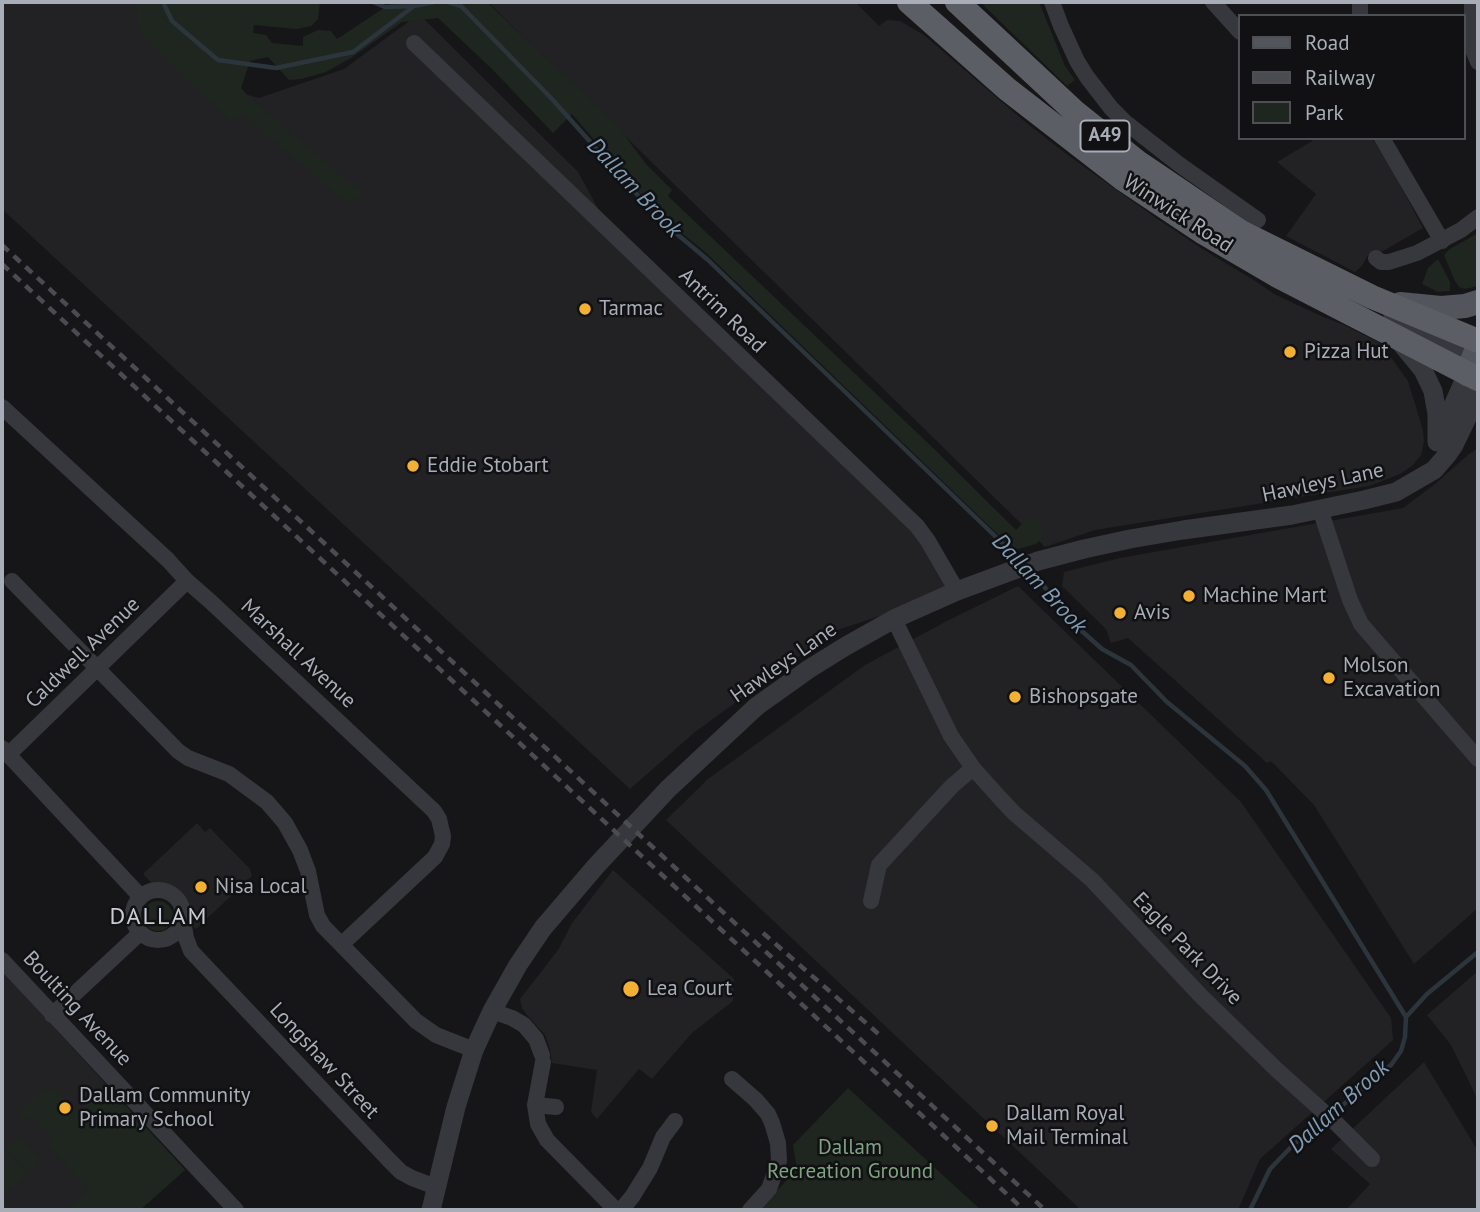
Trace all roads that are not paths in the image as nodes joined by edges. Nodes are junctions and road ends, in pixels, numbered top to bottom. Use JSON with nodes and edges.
{"nodes":[{"id":1,"x":909,"y":2,"type":"edge"},
{"id":2,"x":957,"y":2,"type":"edge"},
{"id":3,"x":1052,"y":2,"type":"edge"},
{"id":4,"x":1213,"y":2,"type":"edge"},
{"id":5,"x":1472,"y":2,"type":"edge"},
{"id":6,"x":1238,"y":30,"type":"edge"},
{"id":7,"x":414,"y":43,"type":"dead end"},
{"id":8,"x":1478,"y":62,"type":"edge"},
{"id":9,"x":1383,"y":140,"type":"edge"},
{"id":10,"x":1478,"y":217,"type":"edge"},
{"id":11,"x":1258,"y":220,"type":"dead end"},
{"id":12,"x":1443,"y":241,"type":"junction"},
{"id":13,"x":1376,"y":258,"type":"dead end"},
{"id":14,"x":1372,"y":297,"type":"junction"},
{"id":15,"x":1478,"y":302,"type":"edge"},
{"id":16,"x":1392,"y":335,"type":"junction"},
{"id":17,"x":1476,"y":366,"type":"edge"},
{"id":18,"x":2,"y":407,"type":"edge"},
{"id":19,"x":1478,"y":417,"type":"edge"},
{"id":20,"x":1459,"y":435,"type":"junction"},
{"id":21,"x":1437,"y":442,"type":"junction"},
{"id":22,"x":1418,"y":480,"type":"junction"},
{"id":23,"x":1320,"y":509,"type":"junction"},
{"id":24,"x":12,"y":581,"type":"dead end"},
{"id":25,"x":187,"y":581,"type":"junction"},
{"id":26,"x":957,"y":591,"type":"junction"},
{"id":27,"x":894,"y":619,"type":"junction"},
{"id":28,"x":98,"y":669,"type":"junction"},
{"id":29,"x":5,"y":752,"type":"edge"},
{"id":30,"x":1478,"y":759,"type":"edge"},
{"id":31,"x":973,"y":768,"type":"junction"},
{"id":32,"x":141,"y":897,"type":"junction"},
{"id":33,"x":871,"y":901,"type":"dead end"},
{"id":34,"x":183,"y":920,"type":"junction"},
{"id":35,"x":141,"y":933,"type":"junction"},
{"id":36,"x":161,"y":940,"type":"junction"},
{"id":37,"x":342,"y":944,"type":"junction"},
{"id":38,"x":191,"y":951,"type":"junction"},
{"id":39,"x":2,"y":960,"type":"edge"},
{"id":40,"x":492,"y":1011,"type":"junction"},
{"id":41,"x":52,"y":1015,"type":"junction"},
{"id":42,"x":474,"y":1050,"type":"junction"},
{"id":43,"x":732,"y":1079,"type":"dead end"},
{"id":44,"x":535,"y":1105,"type":"junction"},
{"id":45,"x":556,"y":1107,"type":"dead end"},
{"id":46,"x":675,"y":1121,"type":"dead end"},
{"id":47,"x":1372,"y":1159,"type":"dead end"},
{"id":48,"x":436,"y":1187,"type":"junction"},
{"id":49,"x":236,"y":1210,"type":"edge"},
{"id":50,"x":431,"y":1210,"type":"edge"},
{"id":51,"x":619,"y":1210,"type":"edge"},
{"id":52,"x":750,"y":1210,"type":"edge"}],
"edges":[{"from":1,"to":16,"type":"highway","name":"Winwick Road","number":"A49"},
{"from":2,"to":14,"type":"highway","name":"Winwick Road","number":"A49"},
{"from":3,"to":11,"type":"street","name":"Winwick Road"},
{"from":4,"to":6,"type":"street"},
{"from":5,"to":8,"type":"street"},
{"from":7,"to":26,"type":"street","name":"Antrim Road"},
{"from":9,"to":12,"type":"street"},
{"from":10,"to":12,"type":"street"},
{"from":12,"to":13,"type":"street"},
{"from":14,"to":15,"type":"main road"},
{"from":14,"to":17,"type":"highway","name":"Winwick Road","number":"A49"},
{"from":16,"to":17,"type":"highway","name":"Winwick Road","number":"A49"},
{"from":16,"to":21,"type":"street"},
{"from":17,"to":20,"type":"street","name":"Hawleys Lane"},
{"from":17,"to":21,"type":"street"},
{"from":18,"to":25,"type":"street","name":"Marshall Avenue"},
{"from":19,"to":20,"type":"street"},
{"from":20,"to":22,"type":"street","name":"Hawleys Lane"},
{"from":21,"to":22,"type":"street"},
{"from":22,"to":23,"type":"street","name":"Hawleys Lane"},
{"from":23,"to":26,"type":"street","name":"Hawleys Lane"},
{"from":23,"to":30,"type":"street"},
{"from":24,"to":28,"type":"street"},
{"from":25,"to":28,"type":"street","name":"Caldwell Avenue"},
{"from":25,"to":37,"type":"street","name":"Marshall Avenue"},
{"from":26,"to":27,"type":"street","name":"Hawleys Lane"},
{"from":27,"to":31,"type":"street","name":"Eagle Park Drive"},
{"from":27,"to":40,"type":"street","name":"Hawleys Lane"},
{"from":28,"to":29,"type":"street","name":"Caldwell Avenue"},
{"from":28,"to":37,"type":"street"},
{"from":29,"to":32,"type":"street"},
{"from":31,"to":33,"type":"street"},
{"from":31,"to":47,"type":"street","name":"Eagle Park Drive"},
{"from":32,"to":34,"type":"street"},
{"from":32,"to":35,"type":"street"},
{"from":34,"to":36,"type":"street"},
{"from":34,"to":38,"type":"street","name":"Longshaw Street"},
{"from":35,"to":36,"type":"street"},
{"from":35,"to":41,"type":"street"},
{"from":36,"to":38,"type":"street","name":"Longshaw Street"},
{"from":37,"to":42,"type":"street"},
{"from":38,"to":48,"type":"street","name":"Longshaw Street"},
{"from":39,"to":41,"type":"street","name":"Boulting Avenue"},
{"from":40,"to":42,"type":"street","name":"Hawleys Lane"},
{"from":40,"to":44,"type":"street"},
{"from":41,"to":49,"type":"street","name":"Boulting Avenue"},
{"from":42,"to":48,"type":"street","name":"Hawleys Lane"},
{"from":43,"to":52,"type":"street"},
{"from":44,"to":45,"type":"street"},
{"from":44,"to":51,"type":"street"},
{"from":46,"to":51,"type":"street"},
{"from":48,"to":50,"type":"street","name":"Hawleys Lane"}]}
